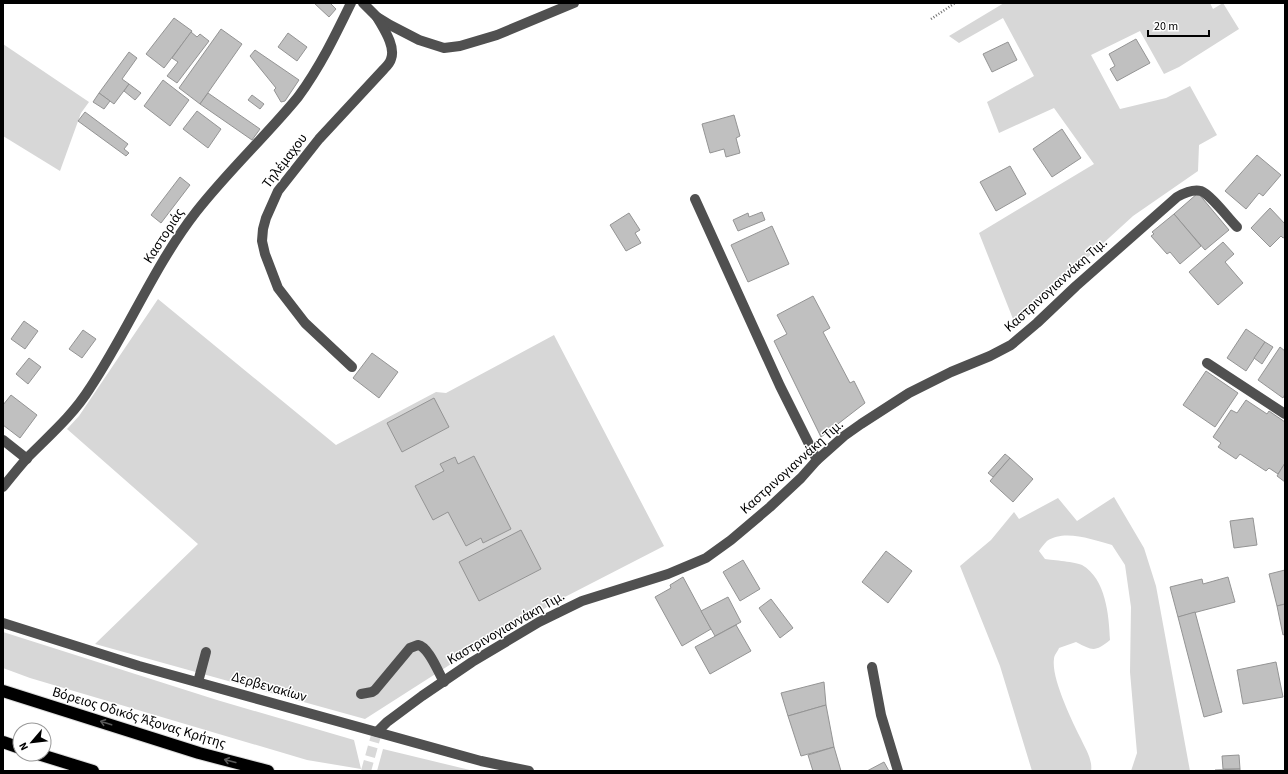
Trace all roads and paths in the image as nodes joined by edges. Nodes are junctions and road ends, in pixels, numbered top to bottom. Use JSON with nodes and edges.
{"nodes":[{"id":1,"x":351,"y":3,"type":"edge"},
{"id":2,"x":363,"y":3,"type":"edge"},
{"id":3,"x":574,"y":3,"type":"edge"},
{"id":4,"x":955,"y":3,"type":"edge"},
{"id":5,"x":377,"y":17,"type":"junction"},
{"id":6,"x":931,"y":19,"type":"dead end"},
{"id":7,"x":695,"y":199,"type":"dead end"},
{"id":8,"x":1237,"y":227,"type":"dead end"},
{"id":9,"x":1207,"y":363,"type":"dead end"},
{"id":10,"x":352,"y":367,"type":"dead end"},
{"id":11,"x":1285,"y":414,"type":"edge"},
{"id":12,"x":3,"y":440,"type":"edge"},
{"id":13,"x":27,"y":459,"type":"junction"},
{"id":14,"x":817,"y":460,"type":"junction"},
{"id":15,"x":3,"y":487,"type":"edge"},
{"id":16,"x":3,"y":623,"type":"edge"},
{"id":17,"x":206,"y":652,"type":"dead end"},
{"id":18,"x":872,"y":667,"type":"dead end"},
{"id":19,"x":198,"y":682,"type":"junction"},
{"id":20,"x":444,"y":682,"type":"junction"},
{"id":21,"x":3,"y":691,"type":"edge"},
{"id":22,"x":361,"y":694,"type":"dead end"},
{"id":23,"x":377,"y":732,"type":"junction"},
{"id":24,"x":52,"y":758,"type":"edge"},
{"id":25,"x":93,"y":771,"type":"edge"},
{"id":26,"x":268,"y":771,"type":"edge"},
{"id":27,"x":529,"y":771,"type":"edge"},
{"id":28,"x":898,"y":771,"type":"edge"}],
"edges":[{"from":1,"to":13,"type":"street","name":"Καστοριάς"},
{"from":2,"to":5,"type":"street","name":"Τηλέμαχου"},
{"from":3,"to":5,"type":"street","name":"Τηλέμαχου"},
{"from":4,"to":6,"type":"path"},
{"from":5,"to":10,"type":"street","name":"Τηλέμαχου"},
{"from":7,"to":14,"type":"street"},
{"from":8,"to":14,"type":"street","name":"Καστρινογιαννάκη Τιμ."},
{"from":9,"to":11,"type":"street"},
{"from":12,"to":13,"type":"street"},
{"from":13,"to":15,"type":"street","name":"Καστοριάς"},
{"from":14,"to":20,"type":"street","name":"Καστρινογιαννάκη Τιμ."},
{"from":16,"to":19,"type":"street","name":"Δερβενακίων"},
{"from":17,"to":19,"type":"street"},
{"from":18,"to":28,"type":"street"},
{"from":19,"to":23,"type":"street","name":"Δερβενακίων"},
{"from":20,"to":22,"type":"street"},
{"from":20,"to":23,"type":"street","name":"Καστρινογιαννάκη Τιμ."},
{"from":26,"to":21,"type":"highway","name":"Βόρειος Οδικός Άξονας Κρήτης","one_way":true},
{"from":23,"to":27,"type":"street","name":"Δερβενακίων"},
{"from":24,"to":25,"type":"highway"}]}
